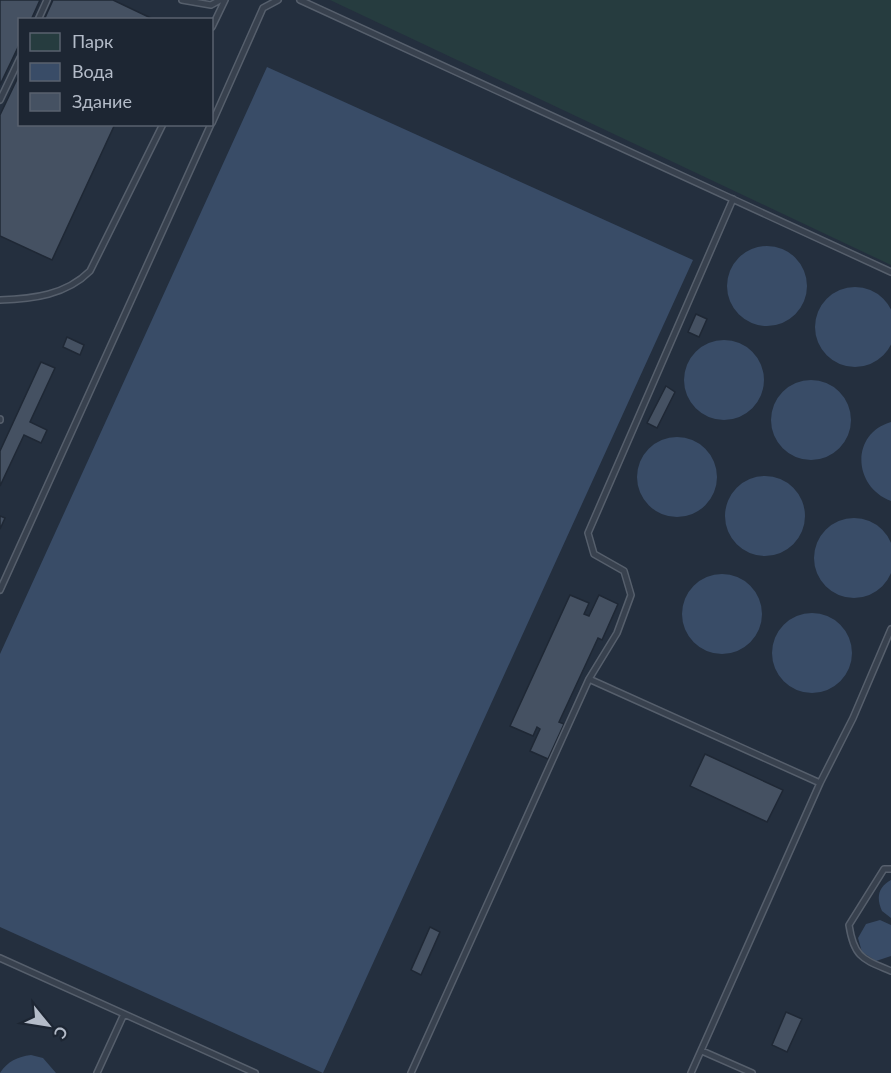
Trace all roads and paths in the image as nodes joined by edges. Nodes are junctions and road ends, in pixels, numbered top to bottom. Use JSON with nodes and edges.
{"nodes":[{"id":1,"x":47,"y":0,"type":"edge"},
{"id":2,"x":182,"y":0,"type":"edge"},
{"id":3,"x":220,"y":0,"type":"edge"},
{"id":4,"x":225,"y":0,"type":"edge"},
{"id":5,"x":278,"y":0,"type":"edge"},
{"id":6,"x":300,"y":0,"type":"edge"},
{"id":7,"x":39,"y":18,"type":"edge"},
{"id":8,"x":213,"y":25,"type":"edge"},
{"id":9,"x":18,"y":62,"type":"edge"},
{"id":10,"x":0,"y":100,"type":"edge"},
{"id":11,"x":213,"y":120,"type":"edge"},
{"id":12,"x":162,"y":126,"type":"edge"},
{"id":13,"x":210,"y":126,"type":"edge"},
{"id":14,"x":734,"y":200,"type":"junction"},
{"id":15,"x":891,"y":272,"type":"edge"},
{"id":16,"x":0,"y":300,"type":"edge"},
{"id":17,"x":0,"y":590,"type":"edge"},
{"id":18,"x":891,"y":629,"type":"edge"},
{"id":19,"x":589,"y":679,"type":"junction"},
{"id":20,"x":820,"y":783,"type":"junction"},
{"id":21,"x":891,"y":869,"type":"edge"},
{"id":22,"x":0,"y":958,"type":"edge"},
{"id":23,"x":891,"y":971,"type":"edge"},
{"id":24,"x":124,"y":1014,"type":"junction"},
{"id":25,"x":702,"y":1051,"type":"junction"},
{"id":26,"x":97,"y":1073,"type":"edge"},
{"id":27,"x":255,"y":1073,"type":"edge"},
{"id":28,"x":411,"y":1073,"type":"edge"},
{"id":29,"x":691,"y":1073,"type":"edge"},
{"id":30,"x":752,"y":1073,"type":"edge"}],
"edges":[{"from":1,"to":7,"type":"lane"},
{"from":2,"to":3,"type":"lane"},
{"from":4,"to":8,"type":"lane"},
{"from":5,"to":11,"type":"lane"},
{"from":6,"to":14,"type":"lane"},
{"from":9,"to":10,"type":"lane"},
{"from":12,"to":16,"type":"lane"},
{"from":13,"to":17,"type":"lane"},
{"from":14,"to":15,"type":"lane"},
{"from":14,"to":19,"type":"lane"},
{"from":18,"to":20,"type":"lane"},
{"from":19,"to":20,"type":"lane"},
{"from":19,"to":28,"type":"lane"},
{"from":20,"to":25,"type":"lane"},
{"from":21,"to":23,"type":"lane"},
{"from":22,"to":24,"type":"lane"},
{"from":24,"to":26,"type":"lane"},
{"from":24,"to":27,"type":"lane"},
{"from":25,"to":29,"type":"lane"},
{"from":25,"to":30,"type":"lane"}]}
